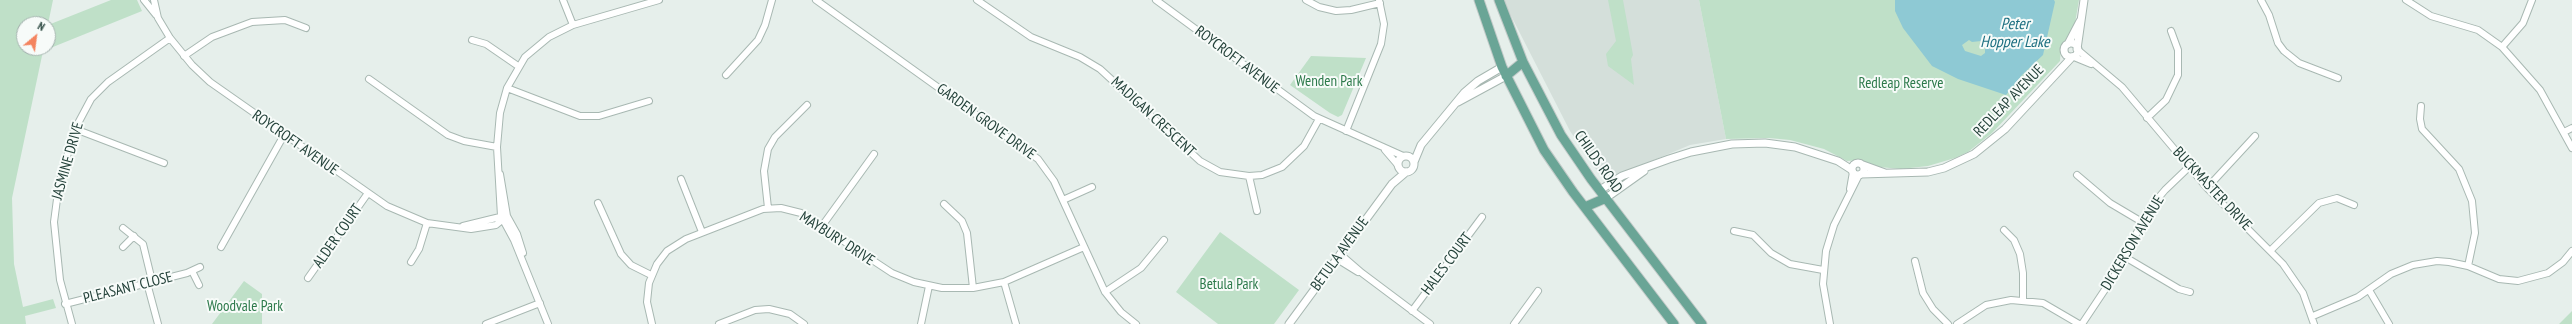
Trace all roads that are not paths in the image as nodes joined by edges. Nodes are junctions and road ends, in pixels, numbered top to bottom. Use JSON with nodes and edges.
{"nodes":[{"id":1,"x":144,"y":0,"type":"edge"},
{"id":2,"x":154,"y":0,"type":"edge"},
{"id":3,"x":563,"y":0,"type":"edge"},
{"id":4,"x":659,"y":0,"type":"edge"},
{"id":5,"x":772,"y":0,"type":"edge"},
{"id":6,"x":816,"y":0,"type":"edge"},
{"id":7,"x":977,"y":0,"type":"edge"},
{"id":8,"x":1156,"y":0,"type":"edge"},
{"id":9,"x":1306,"y":0,"type":"edge"},
{"id":10,"x":1479,"y":0,"type":"edge"},
{"id":11,"x":1499,"y":0,"type":"edge"},
{"id":12,"x":2084,"y":0,"type":"edge"},
{"id":13,"x":2261,"y":0,"type":"edge"},
{"id":14,"x":2406,"y":0,"type":"edge"},
{"id":15,"x":2532,"y":0,"type":"edge"},
{"id":16,"x":1380,"y":1,"type":"edge"},
{"id":17,"x":2083,"y":16,"type":"junction"},
{"id":18,"x":158,"y":18,"type":"junction"},
{"id":19,"x":570,"y":26,"type":"junction"},
{"id":20,"x":306,"y":28,"type":"dead end"},
{"id":21,"x":2171,"y":31,"type":"dead end"},
{"id":22,"x":170,"y":38,"type":"junction"},
{"id":23,"x":472,"y":40,"type":"dead end"},
{"id":24,"x":2068,"y":44,"type":"junction"},
{"id":25,"x":2502,"y":47,"type":"junction"},
{"id":26,"x":2078,"y":49,"type":"junction"},
{"id":27,"x":2064,"y":53,"type":"junction"},
{"id":28,"x":184,"y":56,"type":"junction"},
{"id":29,"x":2073,"y":57,"type":"junction"},
{"id":30,"x":1523,"y":62,"type":"junction"},
{"id":31,"x":2095,"y":65,"type":"junction"},
{"id":32,"x":518,"y":66,"type":"junction"},
{"id":33,"x":1504,"y":72,"type":"junction"},
{"id":34,"x":2057,"y":72,"type":"junction"},
{"id":35,"x":726,"y":75,"type":"dead end"},
{"id":36,"x":2338,"y":78,"type":"dead end"},
{"id":37,"x":369,"y":79,"type":"dead end"},
{"id":38,"x":507,"y":88,"type":"junction"},
{"id":39,"x":649,"y":101,"type":"dead end"},
{"id":40,"x":807,"y":105,"type":"dead end"},
{"id":41,"x":2421,"y":106,"type":"dead end"},
{"id":42,"x":2147,"y":118,"type":"junction"},
{"id":43,"x":1319,"y":119,"type":"junction"},
{"id":44,"x":2572,"y":128,"type":"edge"},
{"id":45,"x":74,"y":129,"type":"junction"},
{"id":46,"x":1346,"y":131,"type":"junction"},
{"id":47,"x":2564,"y":132,"type":"junction"},
{"id":48,"x":284,"y":135,"type":"junction"},
{"id":49,"x":2256,"y":136,"type":"dead end"},
{"id":50,"x":1421,"y":145,"type":"junction"},
{"id":51,"x":497,"y":147,"type":"junction"},
{"id":52,"x":2572,"y":148,"type":"edge"},
{"id":53,"x":1384,"y":149,"type":"junction"},
{"id":54,"x":874,"y":154,"type":"dead end"},
{"id":55,"x":1405,"y":156,"type":"junction"},
{"id":56,"x":1414,"y":162,"type":"junction"},
{"id":57,"x":164,"y":163,"type":"dead end"},
{"id":58,"x":1398,"y":166,"type":"junction"},
{"id":59,"x":1650,"y":167,"type":"junction"},
{"id":60,"x":2189,"y":167,"type":"junction"},
{"id":61,"x":1856,"y":171,"type":"junction"},
{"id":62,"x":1406,"y":172,"type":"junction"},
{"id":63,"x":1889,"y":174,"type":"junction"},
{"id":64,"x":2077,"y":175,"type":"dead end"},
{"id":65,"x":1249,"y":176,"type":"junction"},
{"id":66,"x":682,"y":179,"type":"dead end"},
{"id":67,"x":1392,"y":184,"type":"junction"},
{"id":68,"x":1092,"y":187,"type":"dead end"},
{"id":69,"x":2207,"y":188,"type":"junction"},
{"id":70,"x":1600,"y":190,"type":"junction"},
{"id":71,"x":368,"y":193,"type":"junction"},
{"id":72,"x":1606,"y":198,"type":"junction"},
{"id":73,"x":1063,"y":200,"type":"junction"},
{"id":74,"x":598,"y":203,"type":"dead end"},
{"id":75,"x":944,"y":204,"type":"dead end"},
{"id":76,"x":2354,"y":205,"type":"dead end"},
{"id":77,"x":1584,"y":207,"type":"junction"},
{"id":78,"x":768,"y":208,"type":"junction"},
{"id":79,"x":1257,"y":211,"type":"dead end"},
{"id":80,"x":1482,"y":217,"type":"dead end"},
{"id":81,"x":504,"y":218,"type":"junction"},
{"id":82,"x":2142,"y":222,"type":"junction"},
{"id":83,"x":427,"y":223,"type":"junction"},
{"id":84,"x":822,"y":226,"type":"junction"},
{"id":85,"x":123,"y":228,"type":"dead end"},
{"id":86,"x":2004,"y":230,"type":"dead end"},
{"id":87,"x":1734,"y":231,"type":"dead end"},
{"id":88,"x":702,"y":232,"type":"junction"},
{"id":89,"x":134,"y":236,"type":"junction"},
{"id":90,"x":1164,"y":240,"type":"dead end"},
{"id":91,"x":123,"y":246,"type":"dead end"},
{"id":92,"x":221,"y":247,"type":"dead end"},
{"id":93,"x":1084,"y":247,"type":"junction"},
{"id":94,"x":2270,"y":251,"type":"junction"},
{"id":95,"x":2572,"y":251,"type":"edge"},
{"id":96,"x":1338,"y":257,"type":"junction"},
{"id":97,"x":2125,"y":257,"type":"junction"},
{"id":98,"x":1914,"y":261,"type":"dead end"},
{"id":99,"x":411,"y":262,"type":"dead end"},
{"id":100,"x":2468,"y":266,"type":"junction"},
{"id":101,"x":200,"y":267,"type":"dead end"},
{"id":102,"x":1823,"y":270,"type":"junction"},
{"id":103,"x":192,"y":271,"type":"junction"},
{"id":104,"x":651,"y":275,"type":"junction"},
{"id":105,"x":308,"y":278,"type":"dead end"},
{"id":106,"x":150,"y":282,"type":"junction"},
{"id":107,"x":1004,"y":282,"type":"junction"},
{"id":108,"x":199,"y":285,"type":"dead end"},
{"id":109,"x":929,"y":286,"type":"junction"},
{"id":110,"x":973,"y":288,"type":"junction"},
{"id":111,"x":2369,"y":290,"type":"junction"},
{"id":112,"x":1538,"y":291,"type":"dead end"},
{"id":113,"x":1106,"y":292,"type":"junction"},
{"id":114,"x":2190,"y":292,"type":"dead end"},
{"id":115,"x":2023,"y":300,"type":"junction"},
{"id":116,"x":540,"y":303,"type":"junction"},
{"id":117,"x":65,"y":304,"type":"junction"},
{"id":118,"x":1412,"y":311,"type":"junction"},
{"id":119,"x":2312,"y":316,"type":"junction"},
{"id":120,"x":72,"y":324,"type":"edge"},
{"id":121,"x":158,"y":324,"type":"edge"},
{"id":122,"x":486,"y":324,"type":"edge"},
{"id":123,"x":548,"y":324,"type":"edge"},
{"id":124,"x":652,"y":324,"type":"edge"},
{"id":125,"x":719,"y":324,"type":"edge"},
{"id":126,"x":804,"y":324,"type":"edge"},
{"id":127,"x":921,"y":324,"type":"edge"},
{"id":128,"x":1016,"y":324,"type":"edge"},
{"id":129,"x":1136,"y":324,"type":"edge"},
{"id":130,"x":1289,"y":324,"type":"edge"},
{"id":131,"x":1430,"y":324,"type":"edge"},
{"id":132,"x":1514,"y":324,"type":"edge"},
{"id":133,"x":1674,"y":324,"type":"edge"},
{"id":134,"x":1702,"y":324,"type":"edge"},
{"id":135,"x":1830,"y":324,"type":"edge"},
{"id":136,"x":1948,"y":324,"type":"edge"},
{"id":137,"x":1957,"y":324,"type":"edge"},
{"id":138,"x":2079,"y":324,"type":"edge"},
{"id":139,"x":2082,"y":324,"type":"edge"},
{"id":140,"x":2314,"y":324,"type":"edge"},
{"id":141,"x":2388,"y":324,"type":"edge"}],
"edges":[{"from":1,"to":18,"type":"street","name":"ROYCROFT AVENUE"},
{"from":2,"to":18,"type":"street","name":"ROYCROFT AVENUE"},
{"from":3,"to":19,"type":"street"},
{"from":4,"to":19,"type":"street"},
{"from":5,"to":35,"type":"street"},
{"from":6,"to":73,"type":"street","name":"GARDEN GROVE DRIVE"},
{"from":7,"to":65,"type":"street","name":"MADIGAN CRESCENT"},
{"from":8,"to":43,"type":"street","name":"ROYCROFT AVENUE"},
{"from":9,"to":16,"type":"street"},
{"from":10,"to":33,"type":"main road"},
{"from":11,"to":30,"type":"main road","name":"CHILDS ROAD"},
{"from":12,"to":17,"type":"street"},
{"from":13,"to":36,"type":"street"},
{"from":14,"to":25,"type":"street"},
{"from":15,"to":25,"type":"street"},
{"from":16,"to":46,"type":"street"},
{"from":17,"to":24,"type":"street"},
{"from":17,"to":26,"type":"street"},
{"from":18,"to":22,"type":"street","name":"ROYCROFT AVENUE"},
{"from":19,"to":32,"type":"street"},
{"from":20,"to":28,"type":"street"},
{"from":21,"to":42,"type":"street"},
{"from":22,"to":28,"type":"street","name":"ROYCROFT AVENUE"},
{"from":22,"to":45,"type":"street","name":"JASMINE DRIVE"},
{"from":23,"to":32,"type":"street"},
{"from":24,"to":26,"type":"street"},
{"from":24,"to":27,"type":"street"},
{"from":25,"to":47,"type":"street"},
{"from":26,"to":29,"type":"street"},
{"from":26,"to":31,"type":"street","name":"BUCKMASTER DRIVE"},
{"from":27,"to":29,"type":"street"},
{"from":27,"to":34,"type":"street","name":"REDLEAP AVENUE"},
{"from":28,"to":48,"type":"street","name":"ROYCROFT AVENUE"},
{"from":29,"to":31,"type":"street","name":"BUCKMASTER DRIVE"},
{"from":29,"to":34,"type":"street","name":"REDLEAP AVENUE"},
{"from":30,"to":33,"type":"main road"},
{"from":30,"to":70,"type":"main road","name":"CHILDS ROAD"},
{"from":31,"to":42,"type":"street","name":"BUCKMASTER DRIVE"},
{"from":32,"to":38,"type":"street"},
{"from":33,"to":50,"type":"street"},
{"from":33,"to":77,"type":"main road"},
{"from":34,"to":63,"type":"street","name":"REDLEAP AVENUE"},
{"from":37,"to":51,"type":"street"},
{"from":38,"to":39,"type":"street"},
{"from":38,"to":51,"type":"street"},
{"from":40,"to":78,"type":"street"},
{"from":41,"to":100,"type":"street"},
{"from":42,"to":60,"type":"street","name":"BUCKMASTER DRIVE"},
{"from":43,"to":46,"type":"street","name":"ROYCROFT AVENUE"},
{"from":43,"to":65,"type":"street","name":"MADIGAN CRESCENT"},
{"from":44,"to":47,"type":"street"},
{"from":45,"to":57,"type":"street"},
{"from":45,"to":117,"type":"street","name":"JASMINE DRIVE"},
{"from":46,"to":53,"type":"street","name":"ROYCROFT AVENUE"},
{"from":47,"to":52,"type":"street"},
{"from":48,"to":71,"type":"street","name":"ROYCROFT AVENUE"},
{"from":48,"to":92,"type":"street"},
{"from":49,"to":69,"type":"street"},
{"from":50,"to":55,"type":"street"},
{"from":50,"to":56,"type":"street"},
{"from":51,"to":81,"type":"street"},
{"from":53,"to":55,"type":"street","name":"ROYCROFT AVENUE"},
{"from":53,"to":58,"type":"street","name":"ROYCROFT AVENUE"},
{"from":54,"to":84,"type":"street"},
{"from":55,"to":56,"type":"street"},
{"from":55,"to":58,"type":"street","name":"BETULA AVENUE"},
{"from":56,"to":62,"type":"street","name":"BETULA AVENUE"},
{"from":58,"to":62,"type":"street"},
{"from":58,"to":67,"type":"street","name":"BETULA AVENUE"},
{"from":59,"to":61,"type":"street"},
{"from":59,"to":70,"type":"street"},
{"from":59,"to":72,"type":"street"},
{"from":60,"to":69,"type":"street","name":"BUCKMASTER DRIVE"},
{"from":60,"to":82,"type":"street","name":"DICKERSON AVENUE"},
{"from":61,"to":63,"type":"street","name":"REDLEAP AVENUE"},
{"from":61,"to":63,"type":"street","name":"REDLEAP AVENUE"},
{"from":61,"to":102,"type":"street"},
{"from":62,"to":67,"type":"street","name":"BETULA AVENUE"},
{"from":64,"to":82,"type":"street"},
{"from":65,"to":79,"type":"street"},
{"from":66,"to":88,"type":"street"},
{"from":67,"to":96,"type":"street","name":"BETULA AVENUE"},
{"from":68,"to":73,"type":"street"},
{"from":69,"to":94,"type":"street","name":"BUCKMASTER DRIVE"},
{"from":70,"to":72,"type":"main road","name":"CHILDS ROAD"},
{"from":70,"to":77,"type":"main road"},
{"from":71,"to":83,"type":"street","name":"ROYCROFT AVENUE"},
{"from":71,"to":105,"type":"street","name":"ALDER COURT"},
{"from":72,"to":77,"type":"main road"},
{"from":72,"to":134,"type":"main road","name":"CHILDS ROAD"},
{"from":73,"to":93,"type":"street","name":"GARDEN GROVE DRIVE"},
{"from":74,"to":104,"type":"street"},
{"from":75,"to":110,"type":"street"},
{"from":76,"to":94,"type":"street"},
{"from":77,"to":133,"type":"main road"},
{"from":78,"to":84,"type":"street","name":"MAYBURY DRIVE"},
{"from":78,"to":88,"type":"street","name":"MAYBURY DRIVE"},
{"from":80,"to":118,"type":"street","name":"HALES COURT"},
{"from":81,"to":83,"type":"street","name":"ROYCROFT AVENUE"},
{"from":81,"to":116,"type":"street"},
{"from":82,"to":97,"type":"street","name":"DICKERSON AVENUE"},
{"from":83,"to":99,"type":"street"},
{"from":84,"to":109,"type":"street","name":"MAYBURY DRIVE"},
{"from":85,"to":89,"type":"street"},
{"from":86,"to":115,"type":"street"},
{"from":87,"to":102,"type":"street"},
{"from":88,"to":104,"type":"street","name":"MAYBURY DRIVE"},
{"from":89,"to":91,"type":"street"},
{"from":89,"to":106,"type":"street"},
{"from":90,"to":113,"type":"street"},
{"from":93,"to":107,"type":"street","name":"MAYBURY DRIVE"},
{"from":93,"to":113,"type":"street","name":"GARDEN GROVE DRIVE"},
{"from":94,"to":119,"type":"street","name":"BUCKMASTER DRIVE"},
{"from":95,"to":100,"type":"street"},
{"from":96,"to":118,"type":"street"},
{"from":96,"to":130,"type":"street","name":"BETULA AVENUE"},
{"from":97,"to":114,"type":"street"},
{"from":97,"to":139,"type":"street","name":"DICKERSON AVENUE"},
{"from":98,"to":136,"type":"street"},
{"from":100,"to":111,"type":"street"},
{"from":101,"to":103,"type":"street","name":"PLEASANT CLOSE"},
{"from":102,"to":135,"type":"street"},
{"from":103,"to":106,"type":"street","name":"PLEASANT CLOSE"},
{"from":103,"to":108,"type":"street","name":"PLEASANT CLOSE"},
{"from":104,"to":124,"type":"street","name":"MAYBURY DRIVE"},
{"from":106,"to":117,"type":"street","name":"PLEASANT CLOSE"},
{"from":106,"to":121,"type":"street"},
{"from":107,"to":110,"type":"street","name":"MAYBURY DRIVE"},
{"from":107,"to":128,"type":"street"},
{"from":109,"to":110,"type":"street","name":"MAYBURY DRIVE"},
{"from":109,"to":127,"type":"street"},
{"from":111,"to":119,"type":"street"},
{"from":111,"to":141,"type":"street"},
{"from":112,"to":132,"type":"street"},
{"from":113,"to":129,"type":"street","name":"GARDEN GROVE DRIVE"},
{"from":115,"to":137,"type":"street"},
{"from":115,"to":138,"type":"street"},
{"from":116,"to":122,"type":"street"},
{"from":116,"to":123,"type":"street"},
{"from":117,"to":120,"type":"street","name":"JASMINE DRIVE"},
{"from":118,"to":131,"type":"street"},
{"from":119,"to":140,"type":"street","name":"BUCKMASTER DRIVE"},
{"from":125,"to":126,"type":"street"}]}
